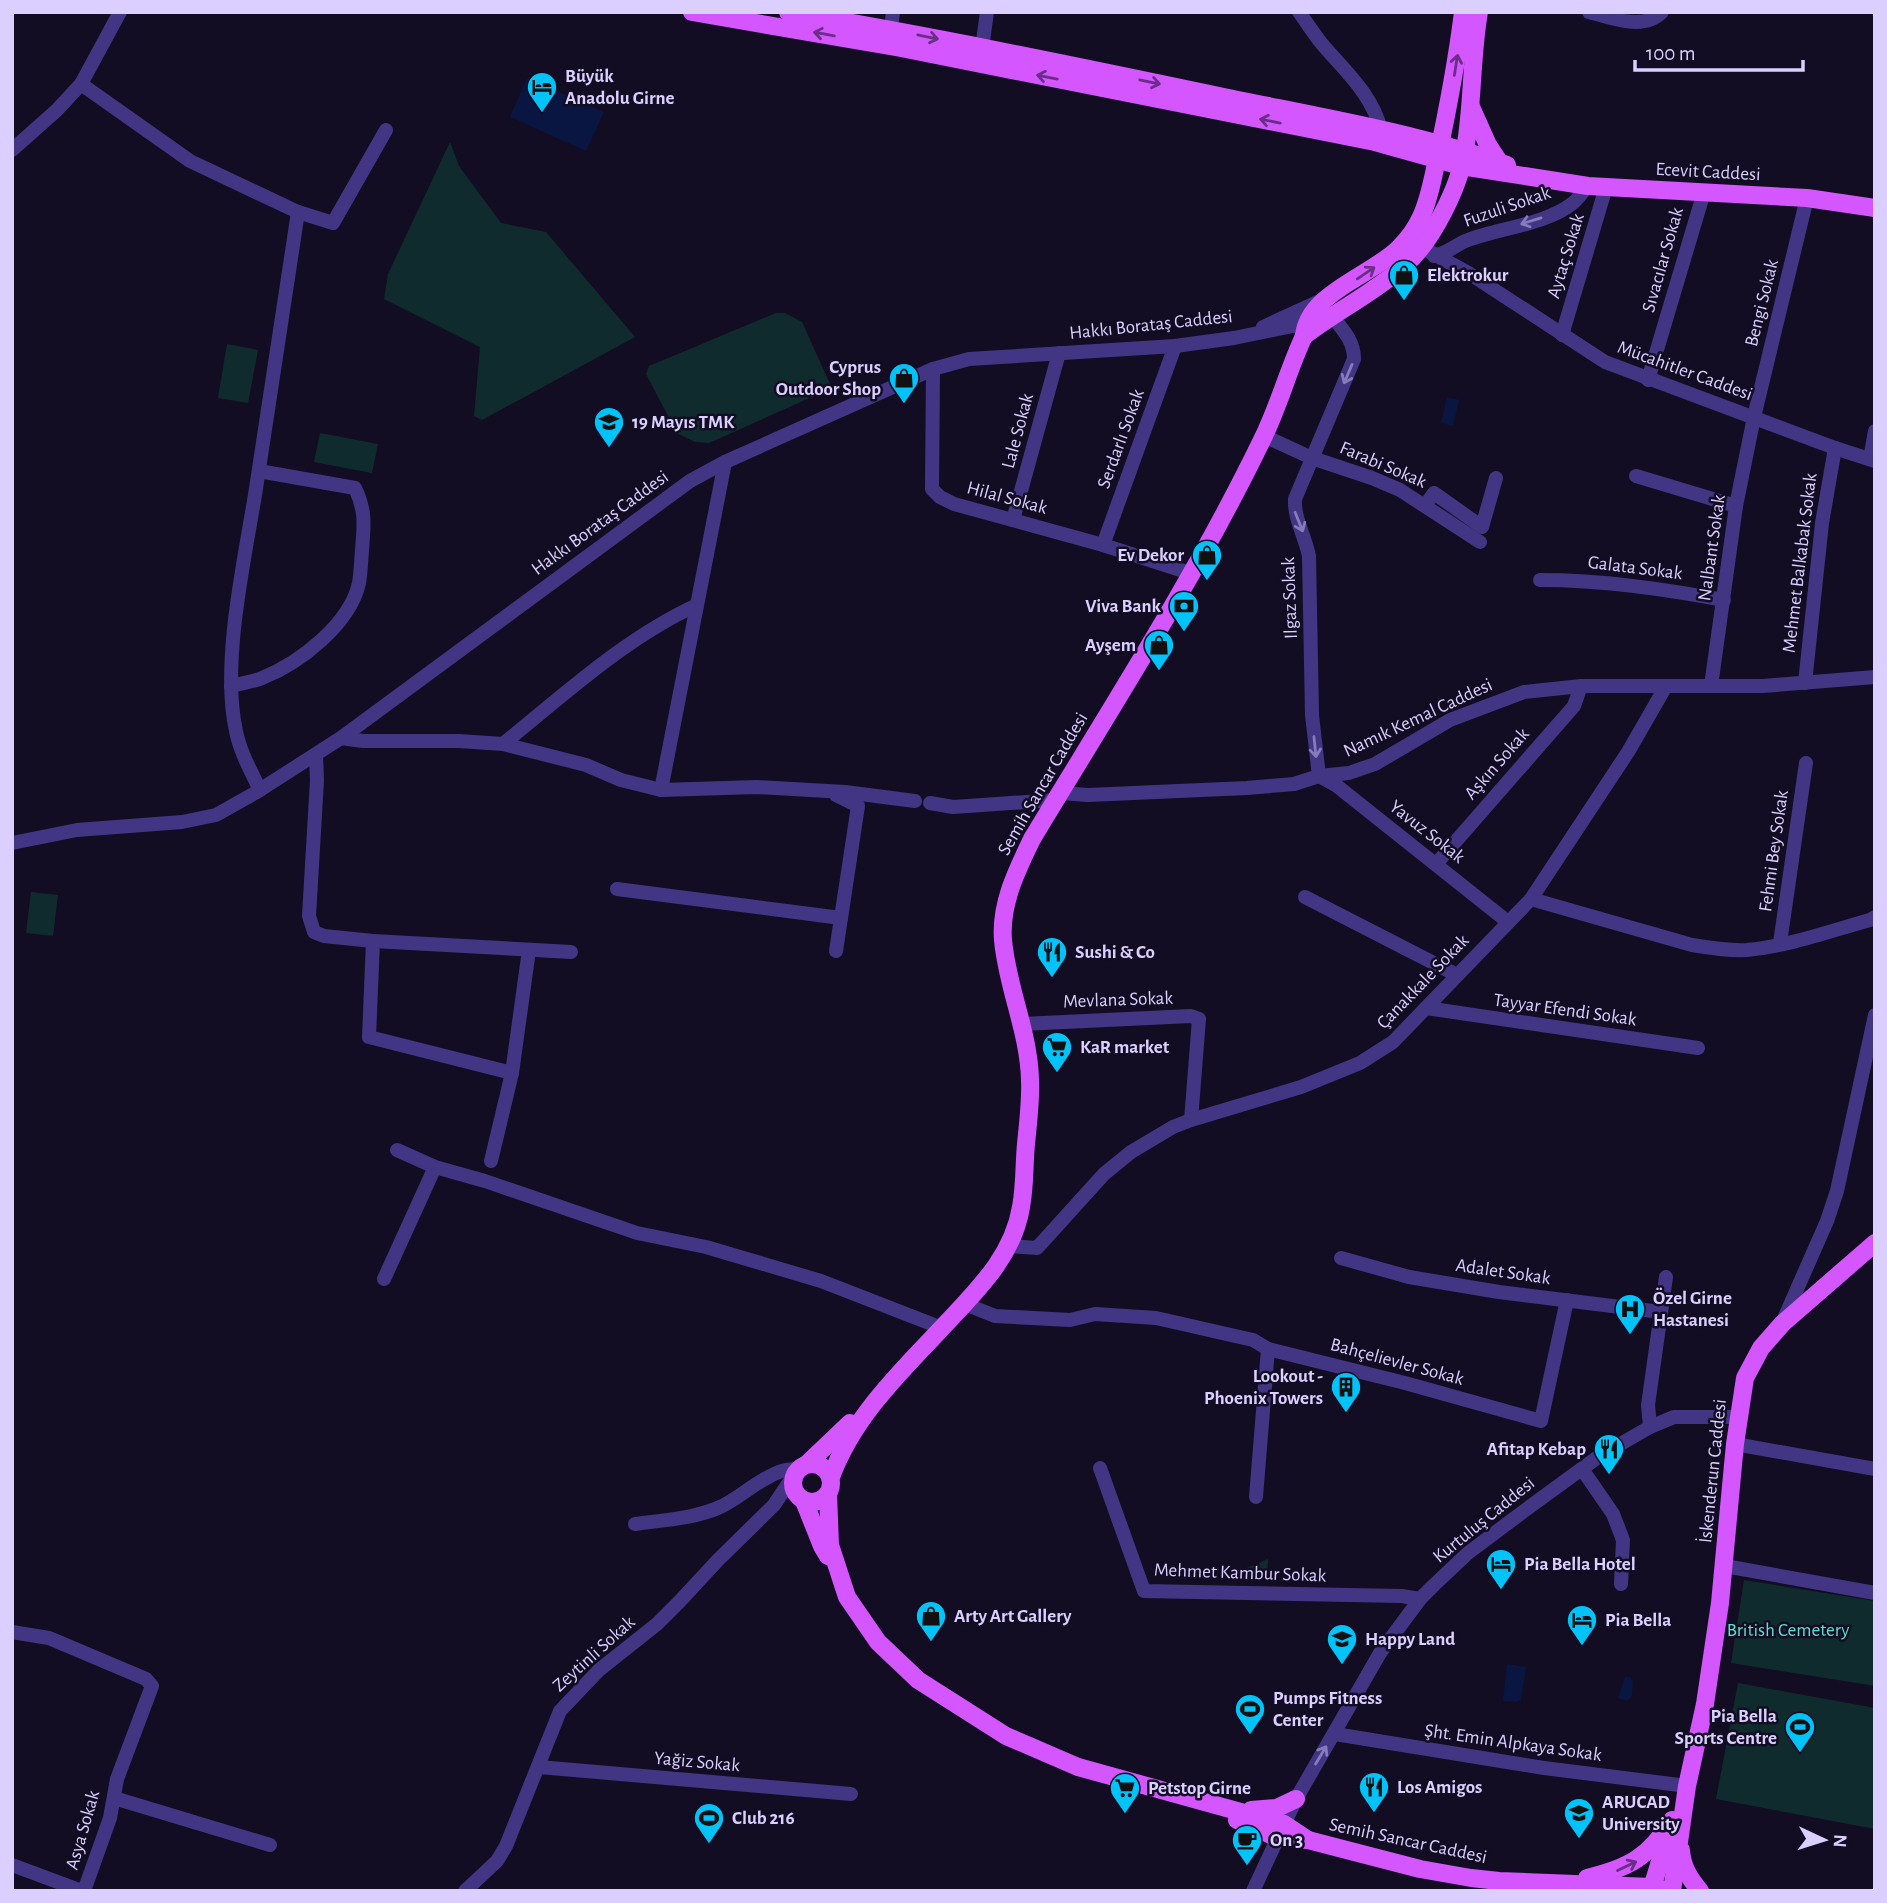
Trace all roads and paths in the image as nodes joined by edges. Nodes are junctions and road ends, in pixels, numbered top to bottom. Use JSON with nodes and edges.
{"nodes":[{"id":1,"x":120,"y":12,"type":"edge"},
{"id":2,"x":692,"y":12,"type":"edge"},
{"id":3,"x":788,"y":12,"type":"edge"},
{"id":4,"x":987,"y":12,"type":"edge"},
{"id":5,"x":1299,"y":12,"type":"edge"},
{"id":6,"x":1464,"y":12,"type":"edge"},
{"id":7,"x":1479,"y":12,"type":"edge"},
{"id":8,"x":1589,"y":12,"type":"edge"},
{"id":9,"x":1662,"y":12,"type":"edge"},
{"id":10,"x":892,"y":21,"type":"edge"},
{"id":11,"x":982,"y":48,"type":"junction"},
{"id":12,"x":81,"y":84,"type":"junction"},
{"id":13,"x":1449,"y":102,"type":"junction"},
{"id":14,"x":1470,"y":104,"type":"junction"},
{"id":15,"x":1381,"y":130,"type":"junction"},
{"id":16,"x":386,"y":131,"type":"dead end"},
{"id":17,"x":1420,"y":147,"type":"junction"},
{"id":18,"x":12,"y":150,"type":"edge"},
{"id":19,"x":1438,"y":152,"type":"junction"},
{"id":20,"x":1463,"y":159,"type":"junction"},
{"id":21,"x":1498,"y":167,"type":"junction"},
{"id":22,"x":1588,"y":186,"type":"junction"},
{"id":23,"x":1606,"y":187,"type":"junction"},
{"id":24,"x":1704,"y":192,"type":"junction"},
{"id":25,"x":1429,"y":193,"type":"junction"},
{"id":26,"x":1807,"y":198,"type":"junction"},
{"id":27,"x":1448,"y":201,"type":"junction"},
{"id":28,"x":1875,"y":208,"type":"edge"},
{"id":29,"x":298,"y":212,"type":"junction"},
{"id":30,"x":1428,"y":252,"type":"junction"},
{"id":31,"x":1328,"y":310,"type":"junction"},
{"id":32,"x":1305,"y":330,"type":"junction"},
{"id":33,"x":1253,"y":333,"type":"junction"},
{"id":34,"x":1562,"y":335,"type":"junction"},
{"id":35,"x":1175,"y":346,"type":"junction"},
{"id":36,"x":1059,"y":353,"type":"junction"},
{"id":37,"x":933,"y":369,"type":"junction"},
{"id":38,"x":1648,"y":380,"type":"junction"},
{"id":39,"x":1754,"y":417,"type":"junction"},
{"id":40,"x":1875,"y":430,"type":"edge"},
{"id":41,"x":1264,"y":436,"type":"junction"},
{"id":42,"x":1835,"y":448,"type":"junction"},
{"id":43,"x":1312,"y":458,"type":"junction"},
{"id":44,"x":1872,"y":460,"type":"edge"},
{"id":45,"x":725,"y":461,"type":"junction"},
{"id":46,"x":259,"y":471,"type":"junction"},
{"id":47,"x":1636,"y":476,"type":"dead end"},
{"id":48,"x":1496,"y":478,"type":"dead end"},
{"id":49,"x":1426,"y":505,"type":"junction"},
{"id":50,"x":1736,"y":506,"type":"junction"},
{"id":51,"x":1013,"y":520,"type":"junction"},
{"id":52,"x":1480,"y":542,"type":"dead end"},
{"id":53,"x":1103,"y":545,"type":"junction"},
{"id":54,"x":1190,"y":573,"type":"junction"},
{"id":55,"x":1540,"y":580,"type":"dead end"},
{"id":56,"x":1724,"y":600,"type":"junction"},
{"id":57,"x":697,"y":605,"type":"junction"},
{"id":58,"x":1875,"y":677,"type":"edge"},
{"id":59,"x":1805,"y":683,"type":"junction"},
{"id":60,"x":231,"y":686,"type":"junction"},
{"id":61,"x":1581,"y":686,"type":"junction"},
{"id":62,"x":1666,"y":686,"type":"junction"},
{"id":63,"x":1711,"y":686,"type":"junction"},
{"id":64,"x":341,"y":738,"type":"junction"},
{"id":65,"x":503,"y":744,"type":"junction"},
{"id":66,"x":316,"y":755,"type":"junction"},
{"id":67,"x":1806,"y":763,"type":"dead end"},
{"id":68,"x":1319,"y":776,"type":"junction"},
{"id":69,"x":260,"y":790,"type":"junction"},
{"id":70,"x":661,"y":790,"type":"junction"},
{"id":71,"x":825,"y":790,"type":"junction"},
{"id":72,"x":1058,"y":797,"type":"junction"},
{"id":73,"x":12,"y":843,"type":"edge"},
{"id":74,"x":1436,"y":864,"type":"junction"},
{"id":75,"x":617,"y":889,"type":"dead end"},
{"id":76,"x":1305,"y":897,"type":"dead end"},
{"id":77,"x":1531,"y":899,"type":"junction"},
{"id":78,"x":1875,"y":917,"type":"edge"},
{"id":79,"x":841,"y":918,"type":"junction"},
{"id":80,"x":1508,"y":922,"type":"junction"},
{"id":81,"x":373,"y":942,"type":"junction"},
{"id":82,"x":1780,"y":943,"type":"junction"},
{"id":83,"x":529,"y":950,"type":"junction"},
{"id":84,"x":836,"y":951,"type":"dead end"},
{"id":85,"x":570,"y":952,"type":"dead end"},
{"id":86,"x":1457,"y":975,"type":"junction"},
{"id":87,"x":1426,"y":1008,"type":"junction"},
{"id":88,"x":1875,"y":1015,"type":"edge"},
{"id":89,"x":1022,"y":1024,"type":"junction"},
{"id":90,"x":1698,"y":1048,"type":"dead end"},
{"id":91,"x":512,"y":1073,"type":"junction"},
{"id":92,"x":1191,"y":1119,"type":"junction"},
{"id":93,"x":397,"y":1150,"type":"dead end"},
{"id":94,"x":491,"y":1161,"type":"dead end"},
{"id":95,"x":435,"y":1167,"type":"junction"},
{"id":96,"x":1875,"y":1243,"type":"edge"},
{"id":97,"x":1009,"y":1245,"type":"junction"},
{"id":98,"x":1341,"y":1258,"type":"dead end"},
{"id":99,"x":1666,"y":1278,"type":"dead end"},
{"id":100,"x":384,"y":1279,"type":"dead end"},
{"id":101,"x":1567,"y":1300,"type":"junction"},
{"id":102,"x":965,"y":1304,"type":"junction"},
{"id":103,"x":1661,"y":1312,"type":"junction"},
{"id":104,"x":1783,"y":1323,"type":"junction"},
{"id":105,"x":942,"y":1328,"type":"junction"},
{"id":106,"x":1269,"y":1349,"type":"junction"},
{"id":107,"x":868,"y":1411,"type":"junction"},
{"id":108,"x":1738,"y":1417,"type":"junction"},
{"id":109,"x":1650,"y":1427,"type":"junction"},
{"id":110,"x":1735,"y":1444,"type":"junction"},
{"id":111,"x":1100,"y":1468,"type":"dead end"},
{"id":112,"x":1582,"y":1469,"type":"junction"},
{"id":113,"x":1875,"y":1469,"type":"edge"},
{"id":114,"x":800,"y":1470,"type":"junction"},
{"id":115,"x":830,"y":1485,"type":"junction"},
{"id":116,"x":1256,"y":1497,"type":"dead end"},
{"id":117,"x":801,"y":1499,"type":"junction"},
{"id":118,"x":774,"y":1505,"type":"junction"},
{"id":119,"x":635,"y":1524,"type":"dead end"},
{"id":120,"x":1725,"y":1566,"type":"junction"},
{"id":121,"x":838,"y":1570,"type":"junction"},
{"id":122,"x":1621,"y":1584,"type":"dead end"},
{"id":123,"x":1875,"y":1593,"type":"edge"},
{"id":124,"x":1420,"y":1600,"type":"junction"},
{"id":125,"x":12,"y":1632,"type":"edge"},
{"id":126,"x":1335,"y":1734,"type":"junction"},
{"id":127,"x":539,"y":1767,"type":"junction"},
{"id":128,"x":1687,"y":1786,"type":"junction"},
{"id":129,"x":852,"y":1794,"type":"dead end"},
{"id":130,"x":114,"y":1798,"type":"junction"},
{"id":131,"x":1296,"y":1799,"type":"junction"},
{"id":132,"x":1209,"y":1805,"type":"junction"},
{"id":133,"x":1230,"y":1810,"type":"junction"},
{"id":134,"x":1676,"y":1825,"type":"junction"},
{"id":135,"x":1281,"y":1831,"type":"junction"},
{"id":136,"x":270,"y":1845,"type":"dead end"},
{"id":137,"x":12,"y":1865,"type":"edge"},
{"id":138,"x":1499,"y":1881,"type":"junction"},
{"id":139,"x":1564,"y":1884,"type":"junction"},
{"id":140,"x":1661,"y":1890,"type":"edge"},
{"id":141,"x":83,"y":1891,"type":"edge"},
{"id":142,"x":465,"y":1891,"type":"edge"},
{"id":143,"x":1253,"y":1891,"type":"edge"},
{"id":144,"x":1543,"y":1891,"type":"edge"},
{"id":145,"x":1700,"y":1891,"type":"edge"}],
"edges":[{"from":1,"to":12,"type":"street"},
{"from":17,"to":2,"type":"main road","one_way":true},
{"from":3,"to":10,"type":"main road"},
{"from":4,"to":11,"type":"street"},
{"from":5,"to":15,"type":"street"},
{"from":13,"to":6,"type":"main road","name":"Semih Sancar Caddesi","one_way":true},
{"from":7,"to":14,"type":"main road","name":"Semih Sancar Caddesi"},
{"from":8,"to":9,"type":"street"},
{"from":10,"to":11,"type":"main road","one_way":true},
{"from":11,"to":15,"type":"main road","one_way":true},
{"from":12,"to":18,"type":"street"},
{"from":12,"to":29,"type":"street"},
{"from":13,"to":17,"type":"main road"},
{"from":13,"to":19,"type":"main road","name":"Semih Sancar Caddesi"},
{"from":14,"to":20,"type":"main road","name":"Semih Sancar Caddesi"},
{"from":14,"to":21,"type":"main road"},
{"from":15,"to":17,"type":"main road"},
{"from":16,"to":29,"type":"street"},
{"from":17,"to":19,"type":"main road","name":"Ecevit Caddesi"},
{"from":17,"to":25,"type":"main road"},
{"from":19,"to":20,"type":"main road","name":"Ecevit Caddesi"},
{"from":19,"to":25,"type":"main road","name":"Semih Sancar Caddesi"},
{"from":20,"to":21,"type":"main road","name":"Ecevit Caddesi"},
{"from":20,"to":27,"type":"main road","name":"Semih Sancar Caddesi"},
{"from":21,"to":22,"type":"main road","name":"Ecevit Caddesi"},
{"from":21,"to":27,"type":"main road"},
{"from":22,"to":23,"type":"main road","name":"Ecevit Caddesi"},
{"from":22,"to":30,"type":"street","name":"Fuzuli Sokak","one_way":true},
{"from":23,"to":24,"type":"main road","name":"Ecevit Caddesi"},
{"from":23,"to":34,"type":"street","name":"Aytaç Sokak"},
{"from":24,"to":26,"type":"main road","name":"Ecevit Caddesi"},
{"from":24,"to":38,"type":"street","name":"Sıvacılar Sokak"},
{"from":31,"to":25,"type":"main road","name":"Semih Sancar Caddesi","one_way":true},
{"from":26,"to":28,"type":"main road","name":"Ecevit Caddesi"},
{"from":26,"to":39,"type":"street","name":"Bengi Sokak"},
{"from":27,"to":30,"type":"main road","name":"Semih Sancar Caddesi"},
{"from":29,"to":46,"type":"street"},
{"from":30,"to":31,"type":"main road","name":"Semih Sancar Caddesi"},
{"from":30,"to":34,"type":"street","name":"Mücahitler Caddesi"},
{"from":31,"to":32,"type":"main road","name":"Semih Sancar Caddesi"},
{"from":31,"to":33,"type":"street"},
{"from":31,"to":43,"type":"street","name":"Ilgaz Sokak","one_way":true},
{"from":32,"to":33,"type":"street","name":"Hakkı Borataş Caddesi"},
{"from":32,"to":41,"type":"main road","name":"Semih Sancar Caddesi"},
{"from":33,"to":35,"type":"street","name":"Hakkı Borataş Caddesi"},
{"from":34,"to":38,"type":"street","name":"Mücahitler Caddesi"},
{"from":35,"to":36,"type":"street","name":"Hakkı Borataş Caddesi"},
{"from":35,"to":53,"type":"street","name":"Serdarlı Sokak"},
{"from":36,"to":37,"type":"street","name":"Hakkı Borataş Caddesi"},
{"from":36,"to":51,"type":"street","name":"Lale Sokak"},
{"from":37,"to":45,"type":"street","name":"Hakkı Borataş Caddesi"},
{"from":37,"to":51,"type":"street","name":"Hilal Sokak"},
{"from":38,"to":39,"type":"street","name":"Mücahitler Caddesi"},
{"from":39,"to":42,"type":"street","name":"Mücahitler Caddesi"},
{"from":39,"to":50,"type":"street","name":"Nalbant Sokak"},
{"from":40,"to":44,"type":"street"},
{"from":41,"to":43,"type":"street","name":"Farabi Sokak"},
{"from":41,"to":54,"type":"main road","name":"Semih Sancar Caddesi"},
{"from":42,"to":44,"type":"street","name":"Mücahitler Caddesi"},
{"from":42,"to":59,"type":"street","name":"Mehmet Balkabak Sokak"},
{"from":43,"to":49,"type":"street","name":"Farabi Sokak"},
{"from":43,"to":68,"type":"street","name":"Ilgaz Sokak","one_way":true},
{"from":45,"to":57,"type":"street"},
{"from":45,"to":64,"type":"street","name":"Hakkı Borataş Caddesi"},
{"from":46,"to":60,"type":"street"},
{"from":46,"to":60,"type":"street"},
{"from":47,"to":50,"type":"street"},
{"from":48,"to":49,"type":"street"},
{"from":49,"to":52,"type":"street","name":"Farabi Sokak"},
{"from":50,"to":56,"type":"street","name":"Nalbant Sokak"},
{"from":51,"to":53,"type":"street","name":"Hilal Sokak"},
{"from":53,"to":54,"type":"street","name":"Hilal Sokak"},
{"from":54,"to":72,"type":"main road","name":"Semih Sancar Caddesi"},
{"from":55,"to":56,"type":"street","name":"Galata Sokak"},
{"from":56,"to":63,"type":"street","name":"Nalbant Sokak"},
{"from":57,"to":65,"type":"street"},
{"from":57,"to":70,"type":"street"},
{"from":58,"to":59,"type":"street","name":"Namık Kemal Caddesi"},
{"from":59,"to":63,"type":"street","name":"Namık Kemal Caddesi"},
{"from":60,"to":69,"type":"street"},
{"from":61,"to":62,"type":"street","name":"Namık Kemal Caddesi"},
{"from":61,"to":68,"type":"street","name":"Namık Kemal Caddesi"},
{"from":61,"to":74,"type":"street","name":"Aşkın Sokak"},
{"from":62,"to":63,"type":"street","name":"Namık Kemal Caddesi"},
{"from":62,"to":77,"type":"street","name":"Çanakkale Sokak"},
{"from":64,"to":65,"type":"street","name":"Namık Kemal Caddesi"},
{"from":64,"to":66,"type":"street","name":"Hakkı Borataş Caddesi"},
{"from":65,"to":70,"type":"street","name":"Namık Kemal Caddesi"},
{"from":66,"to":69,"type":"street","name":"Hakkı Borataş Caddesi"},
{"from":66,"to":81,"type":"street"},
{"from":67,"to":82,"type":"street","name":"Fehmi Bey Sokak"},
{"from":68,"to":72,"type":"street","name":"Namık Kemal Caddesi"},
{"from":68,"to":74,"type":"street","name":"Yavuz Sokak"},
{"from":69,"to":73,"type":"street","name":"Hakkı Borataş Caddesi"},
{"from":70,"to":71,"type":"street","name":"Namık Kemal Caddesi"},
{"from":71,"to":72,"type":"street","name":"Namık Kemal Caddesi"},
{"from":71,"to":79,"type":"street"},
{"from":72,"to":89,"type":"main road","name":"Semih Sancar Caddesi"},
{"from":74,"to":80,"type":"street","name":"Yavuz Sokak"},
{"from":75,"to":79,"type":"street"},
{"from":76,"to":86,"type":"street"},
{"from":77,"to":80,"type":"street","name":"Çanakkale Sokak"},
{"from":77,"to":82,"type":"street"},
{"from":78,"to":82,"type":"street"},
{"from":79,"to":84,"type":"street"},
{"from":80,"to":86,"type":"street","name":"Çanakkale Sokak"},
{"from":81,"to":83,"type":"street"},
{"from":81,"to":91,"type":"street"},
{"from":83,"to":85,"type":"street"},
{"from":83,"to":91,"type":"street"},
{"from":86,"to":87,"type":"street","name":"Çanakkale Sokak"},
{"from":87,"to":90,"type":"street","name":"Tayyar Efendi Sokak"},
{"from":87,"to":92,"type":"street","name":"Çanakkale Sokak"},
{"from":88,"to":104,"type":"street","name":"İskenderun Caddesi"},
{"from":89,"to":92,"type":"street","name":"Mevlana Sokak"},
{"from":89,"to":97,"type":"main road","name":"Semih Sancar Caddesi"},
{"from":91,"to":94,"type":"street"},
{"from":92,"to":97,"type":"street","name":"Çanakkale Sokak"},
{"from":93,"to":95,"type":"street"},
{"from":95,"to":100,"type":"street"},
{"from":95,"to":105,"type":"street"},
{"from":96,"to":104,"type":"main road"},
{"from":97,"to":102,"type":"main road","name":"Semih Sancar Caddesi"},
{"from":98,"to":101,"type":"street","name":"Adalet Sokak"},
{"from":99,"to":103,"type":"street"},
{"from":101,"to":103,"type":"street","name":"Adalet Sokak"},
{"from":101,"to":106,"type":"street","name":"Bahçelievler Sokak"},
{"from":102,"to":105,"type":"main road","name":"Semih Sancar Caddesi"},
{"from":102,"to":106,"type":"street"},
{"from":103,"to":109,"type":"street"},
{"from":104,"to":108,"type":"main road","name":"İskenderun Caddesi"},
{"from":105,"to":107,"type":"main road","name":"Semih Sancar Caddesi"},
{"from":106,"to":116,"type":"street"},
{"from":107,"to":114,"type":"main road","name":"Semih Sancar Caddesi"},
{"from":107,"to":115,"type":"main road","name":"Semih Sancar Caddesi"},
{"from":108,"to":109,"type":"street","name":"Kurtuluş Caddesi"},
{"from":108,"to":110,"type":"main road","name":"İskenderun Caddesi"},
{"from":109,"to":112,"type":"street","name":"Kurtuluş Caddesi"},
{"from":110,"to":113,"type":"street"},
{"from":110,"to":120,"type":"main road","name":"İskenderun Caddesi"},
{"from":111,"to":124,"type":"street","name":"Mehmet Kambur Sokak"},
{"from":112,"to":122,"type":"street"},
{"from":112,"to":124,"type":"street","name":"Kurtuluş Caddesi"},
{"from":114,"to":115,"type":"main road"},
{"from":114,"to":117,"type":"main road","name":"Semih Sancar Caddesi"},
{"from":114,"to":118,"type":"street","name":"Zeytinli Sokak"},
{"from":114,"to":119,"type":"street"},
{"from":115,"to":117,"type":"main road"},
{"from":115,"to":121,"type":"main road","name":"Semih Sancar Caddesi"},
{"from":117,"to":118,"type":"street"},
{"from":117,"to":121,"type":"main road","name":"Semih Sancar Caddesi"},
{"from":118,"to":127,"type":"street","name":"Zeytinli Sokak"},
{"from":120,"to":123,"type":"street"},
{"from":120,"to":128,"type":"main road","name":"İskenderun Caddesi"},
{"from":121,"to":132,"type":"main road","name":"Semih Sancar Caddesi"},
{"from":124,"to":126,"type":"street","name":"Kurtuluş Caddesi"},
{"from":125,"to":130,"type":"street","name":"Asya Sokak"},
{"from":126,"to":128,"type":"street","name":"Şht. Emin Alpkaya Sokak"},
{"from":131,"to":126,"type":"street","name":"Kurtuluş Caddesi","one_way":true},
{"from":127,"to":129,"type":"street","name":"Yağiz Sokak"},
{"from":127,"to":142,"type":"street","name":"Zeytinli Sokak"},
{"from":128,"to":134,"type":"main road","name":"İskenderun Caddesi"},
{"from":130,"to":136,"type":"street"},
{"from":130,"to":141,"type":"street","name":"Asya Sokak"},
{"from":131,"to":133,"type":"main road"},
{"from":131,"to":135,"type":"street","name":"Kurtuluş Caddesi"},
{"from":132,"to":133,"type":"main road","name":"Semih Sancar Caddesi"},
{"from":132,"to":135,"type":"main road","name":"Semih Sancar Caddesi"},
{"from":133,"to":135,"type":"main road","name":"Semih Sancar Caddesi"},
{"from":139,"to":134,"type":"main road","one_way":true},
{"from":134,"to":140,"type":"main road"},
{"from":134,"to":145,"type":"main road"},
{"from":135,"to":138,"type":"main road","name":"Semih Sancar Caddesi"},
{"from":135,"to":143,"type":"street","name":"Kurtuluş Caddesi"},
{"from":137,"to":141,"type":"street"},
{"from":138,"to":139,"type":"main road"},
{"from":138,"to":144,"type":"main road"},
{"from":139,"to":140,"type":"main road"}]}
